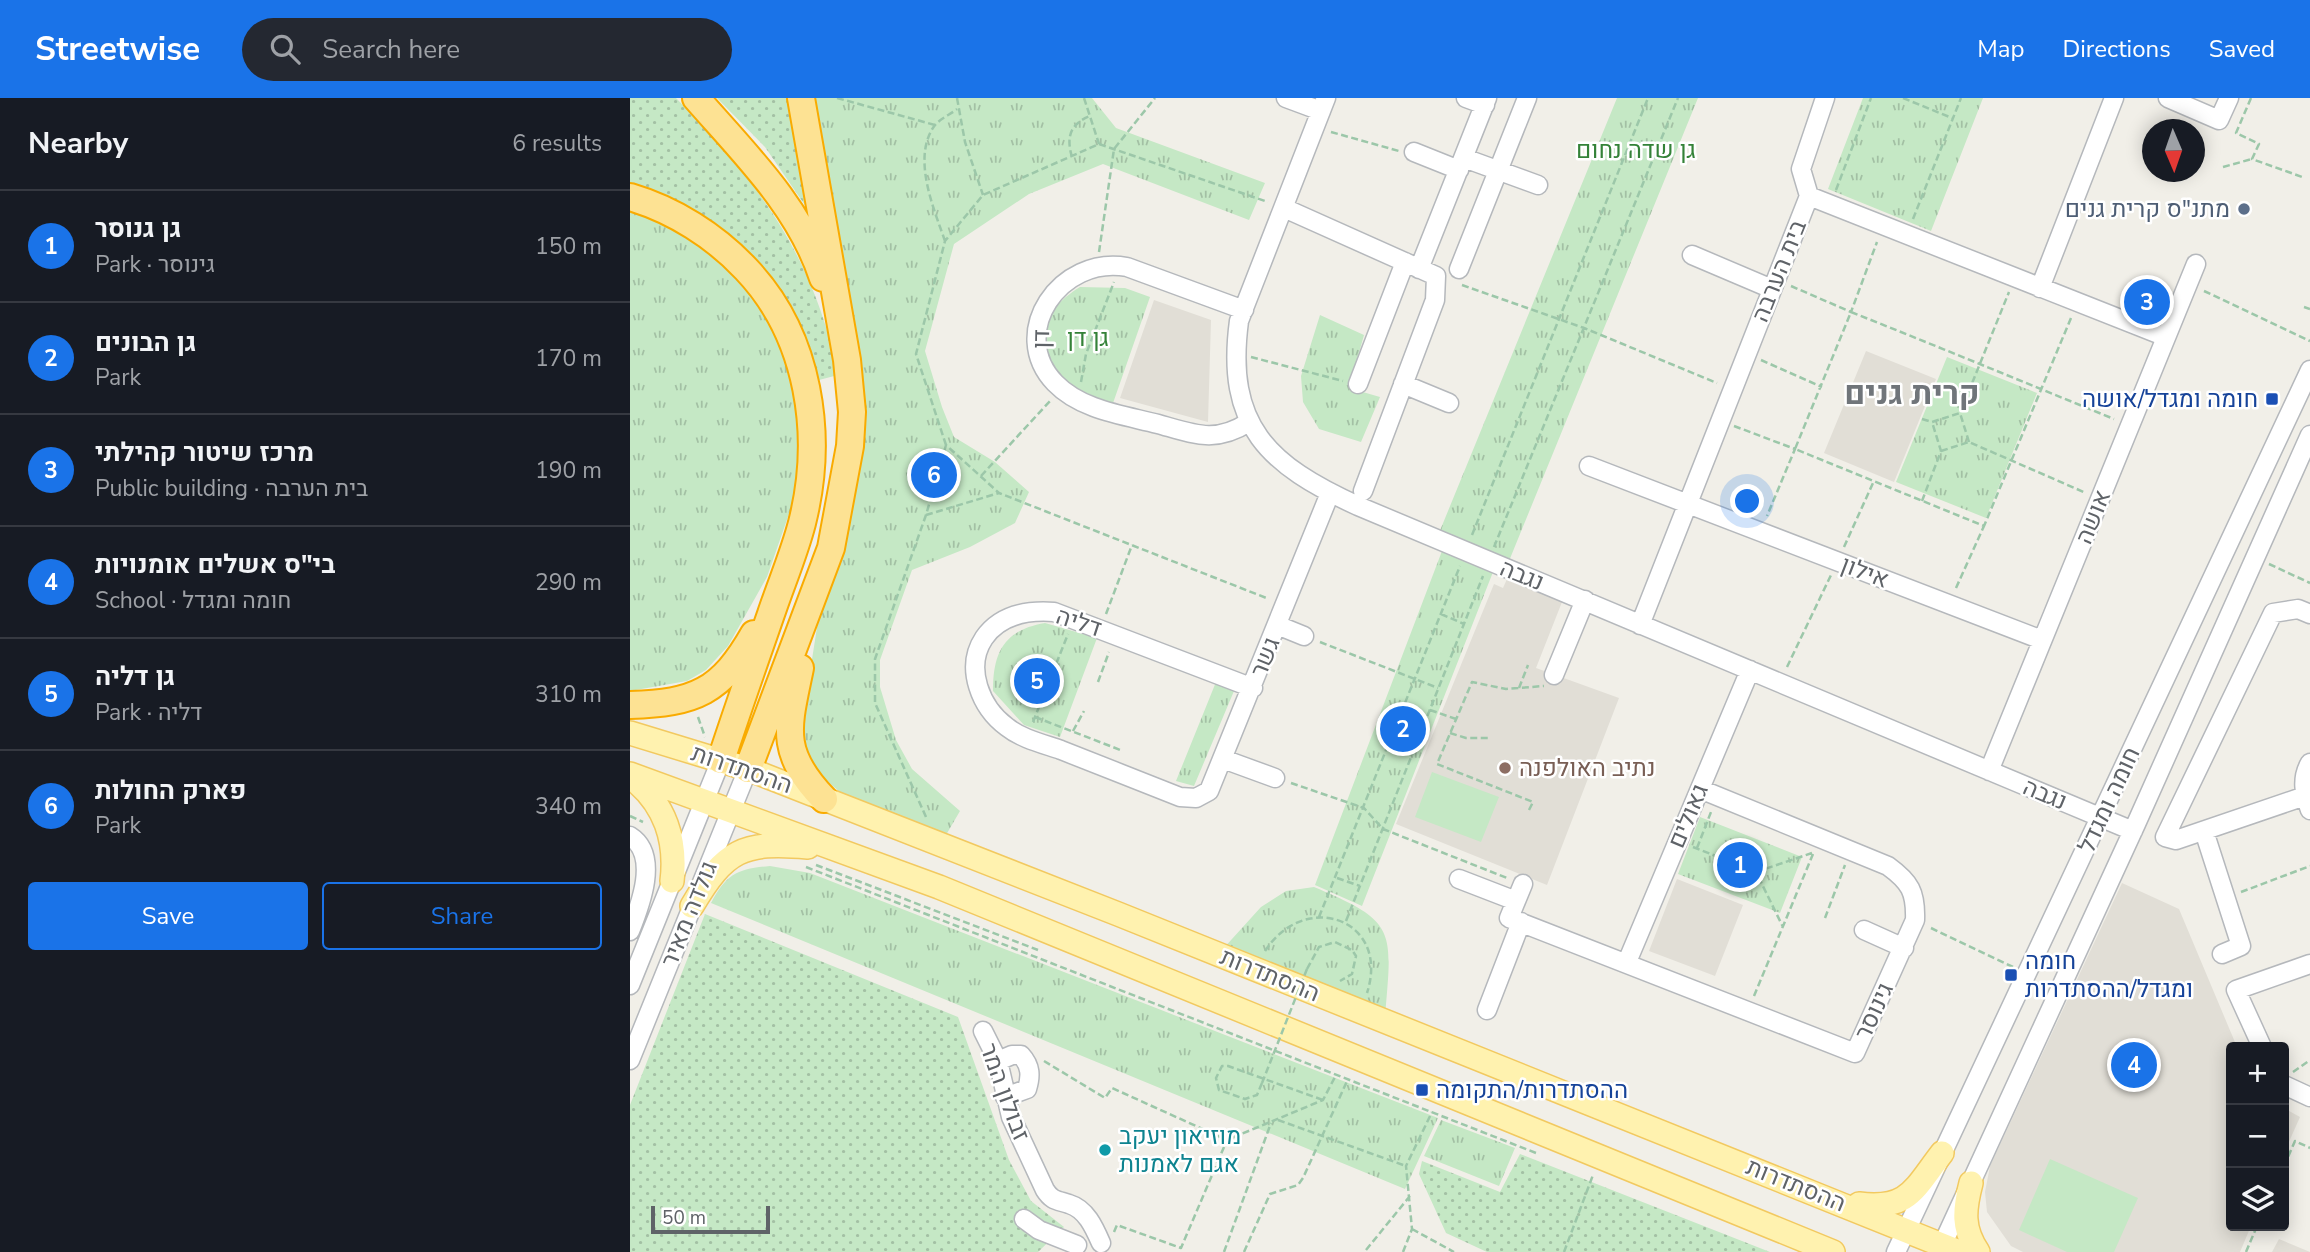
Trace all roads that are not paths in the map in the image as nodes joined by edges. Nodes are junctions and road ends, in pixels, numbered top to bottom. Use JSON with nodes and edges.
{"nodes":[{"id":1,"x":696,"y":98,"type":"edge"},
{"id":2,"x":802,"y":98,"type":"edge"},
{"id":3,"x":1286,"y":98,"type":"edge"},
{"id":4,"x":1466,"y":98,"type":"edge"},
{"id":5,"x":1527,"y":98,"type":"edge"},
{"id":6,"x":1825,"y":98,"type":"edge"},
{"id":7,"x":2114,"y":98,"type":"edge"},
{"id":8,"x":2168,"y":98,"type":"edge"},
{"id":9,"x":2229,"y":98,"type":"edge"},
{"id":10,"x":1486,"y":101,"type":"edge"},
{"id":11,"x":1320,"y":112,"type":"edge"},
{"id":12,"x":1414,"y":152,"type":"road end"},
{"id":13,"x":1461,"y":164,"type":"junction"},
{"id":14,"x":1498,"y":170,"type":"junction"},
{"id":15,"x":1538,"y":185,"type":"dead end"},
{"id":16,"x":630,"y":197,"type":"edge"},
{"id":17,"x":1809,"y":197,"type":"junction"},
{"id":18,"x":1284,"y":208,"type":"junction"},
{"id":19,"x":1692,"y":255,"type":"dead end"},
{"id":20,"x":2196,"y":264,"type":"dead end"},
{"id":21,"x":1412,"y":265,"type":"junction"},
{"id":22,"x":1459,"y":269,"type":"dead end"},
{"id":23,"x":1774,"y":284,"type":"junction"},
{"id":24,"x":2040,"y":288,"type":"junction"},
{"id":25,"x":1244,"y":310,"type":"junction"},
{"id":26,"x":2166,"y":337,"type":"junction"},
{"id":27,"x":844,"y":343,"type":"junction"},
{"id":28,"x":2310,"y":370,"type":"edge"},
{"id":29,"x":1358,"y":384,"type":"road end"},
{"id":30,"x":1403,"y":384,"type":"junction"},
{"id":31,"x":1450,"y":403,"type":"dead end"},
{"id":32,"x":1249,"y":422,"type":"junction"},
{"id":33,"x":2310,"y":435,"type":"edge"},
{"id":34,"x":1590,"y":466,"type":"dead end"},
{"id":35,"x":1363,"y":491,"type":"dead end"},
{"id":36,"x":1330,"y":493,"type":"junction"},
{"id":37,"x":1688,"y":504,"type":"junction"},
{"id":38,"x":780,"y":586,"type":"junction"},
{"id":39,"x":1585,"y":600,"type":"junction"},
{"id":40,"x":812,"y":601,"type":"junction"},
{"id":41,"x":2310,"y":614,"type":"edge"},
{"id":42,"x":1277,"y":625,"type":"junction"},
{"id":43,"x":1640,"y":625,"type":"junction"},
{"id":44,"x":1304,"y":636,"type":"road end"},
{"id":45,"x":2042,"y":640,"type":"junction"},
{"id":46,"x":1750,"y":670,"type":"junction"},
{"id":47,"x":1555,"y":675,"type":"road end"},
{"id":48,"x":1252,"y":688,"type":"junction"},
{"id":49,"x":630,"y":705,"type":"edge"},
{"id":50,"x":630,"y":733,"type":"edge"},
{"id":51,"x":721,"y":760,"type":"junction"},
{"id":52,"x":1223,"y":760,"type":"junction"},
{"id":53,"x":2310,"y":763,"type":"edge"},
{"id":54,"x":748,"y":769,"type":"junction"},
{"id":55,"x":1989,"y":771,"type":"junction"},
{"id":56,"x":630,"y":776,"type":"edge"},
{"id":57,"x":1275,"y":778,"type":"road end"},
{"id":58,"x":1700,"y":789,"type":"junction"},
{"id":59,"x":1180,"y":797,"type":"joint"},
{"id":60,"x":824,"y":799,"type":"junction"},
{"id":61,"x":705,"y":800,"type":"junction"},
{"id":62,"x":2307,"y":803,"type":"edge"},
{"id":63,"x":731,"y":810,"type":"junction"},
{"id":64,"x":2101,"y":817,"type":"junction"},
{"id":65,"x":2133,"y":831,"type":"junction"},
{"id":66,"x":2204,"y":831,"type":"junction"},
{"id":67,"x":630,"y":836,"type":"edge"},
{"id":68,"x":833,"y":849,"type":"junction"},
{"id":69,"x":1459,"y":879,"type":"dead end"},
{"id":70,"x":672,"y":881,"type":"junction"},
{"id":71,"x":1523,"y":884,"type":"road end"},
{"id":72,"x":1516,"y":901,"type":"junction"},
{"id":73,"x":692,"y":906,"type":"junction"},
{"id":74,"x":659,"y":914,"type":"junction"},
{"id":75,"x":1521,"y":922,"type":"junction"},
{"id":76,"x":1864,"y":930,"type":"dead end"},
{"id":77,"x":630,"y":931,"type":"edge"},
{"id":78,"x":630,"y":942,"type":"edge"},
{"id":79,"x":1904,"y":948,"type":"junction"},
{"id":80,"x":2222,"y":954,"type":"dead end"},
{"id":81,"x":1627,"y":962,"type":"junction"},
{"id":82,"x":2310,"y":964,"type":"edge"},
{"id":83,"x":630,"y":985,"type":"edge"},
{"id":84,"x":1487,"y":1010,"type":"dead end"},
{"id":85,"x":984,"y":1031,"type":"dead end"},
{"id":86,"x":2260,"y":1042,"type":"edge"},
{"id":87,"x":630,"y":1060,"type":"edge"},
{"id":88,"x":998,"y":1061,"type":"junction"},
{"id":89,"x":2289,"y":1087,"type":"edge"},
{"id":90,"x":1005,"y":1097,"type":"junction"},
{"id":91,"x":2310,"y":1097,"type":"edge"},
{"id":92,"x":1941,"y":1153,"type":"junction"},
{"id":93,"x":1971,"y":1183,"type":"junction"},
{"id":94,"x":1822,"y":1195,"type":"junction"},
{"id":95,"x":1081,"y":1210,"type":"junction"},
{"id":96,"x":1024,"y":1219,"type":"dead end"},
{"id":97,"x":1906,"y":1228,"type":"junction"},
{"id":98,"x":1039,"y":1230,"type":"junction"},
{"id":99,"x":1076,"y":1247,"type":"edge"},
{"id":100,"x":1108,"y":1247,"type":"edge"},
{"id":101,"x":1815,"y":1247,"type":"edge"},
{"id":102,"x":1947,"y":1249,"type":"edge"},
{"id":103,"x":1055,"y":1252,"type":"edge"},
{"id":104,"x":1833,"y":1252,"type":"edge"},
{"id":105,"x":1896,"y":1252,"type":"edge"},
{"id":106,"x":1978,"y":1252,"type":"edge"}],
"edges":[{"from":1,"to":27,"type":"highway"},
{"from":2,"to":27,"type":"highway"},
{"from":3,"to":11,"type":"street"},
{"from":4,"to":10,"type":"street"},
{"from":5,"to":14,"type":"street"},
{"from":6,"to":17,"type":"street"},
{"from":7,"to":24,"type":"street"},
{"from":8,"to":9,"type":"street"},
{"from":10,"to":13,"type":"street"},
{"from":11,"to":18,"type":"street","name":"נגבה"},
{"from":12,"to":13,"type":"street"},
{"from":13,"to":14,"type":"street"},
{"from":13,"to":21,"type":"street"},
{"from":14,"to":15,"type":"street"},
{"from":14,"to":22,"type":"street"},
{"from":16,"to":38,"type":"highway"},
{"from":17,"to":23,"type":"street","name":"בית הערבה"},
{"from":17,"to":24,"type":"street","name":"בית הערבה"},
{"from":18,"to":21,"type":"street"},
{"from":18,"to":25,"type":"street","name":"נגבה"},
{"from":19,"to":23,"type":"street"},
{"from":20,"to":26,"type":"street","name":"אושה"},
{"from":21,"to":29,"type":"street"},
{"from":21,"to":30,"type":"street"},
{"from":23,"to":37,"type":"street","name":"בית הערבה"},
{"from":24,"to":26,"type":"street","name":"בית הערבה"},
{"from":25,"to":32,"type":"street","name":"נגבה"},
{"from":25,"to":32,"type":"street","name":"דן"},
{"from":26,"to":45,"type":"street","name":"אושה"},
{"from":27,"to":40,"type":"highway"},
{"from":28,"to":64,"type":"street","name":"חומה ומגדל"},
{"from":30,"to":31,"type":"street"},
{"from":30,"to":35,"type":"street"},
{"from":32,"to":36,"type":"street","name":"נגבה"},
{"from":33,"to":65,"type":"street","name":"חומה ומגדל"},
{"from":34,"to":37,"type":"street","name":"אילון"},
{"from":36,"to":39,"type":"street","name":"נגבה"},
{"from":36,"to":42,"type":"street","name":"גשר"},
{"from":37,"to":43,"type":"street","name":"בית הערבה"},
{"from":37,"to":45,"type":"street","name":"אילון"},
{"from":38,"to":49,"type":"highway"},
{"from":38,"to":51,"type":"highway"},
{"from":39,"to":43,"type":"street","name":"נגבה"},
{"from":39,"to":47,"type":"street"},
{"from":40,"to":54,"type":"highway"},
{"from":40,"to":60,"type":"highway"},
{"from":41,"to":66,"type":"street"},
{"from":42,"to":44,"type":"street"},
{"from":42,"to":48,"type":"street","name":"גשר"},
{"from":43,"to":46,"type":"street","name":"נגבה"},
{"from":45,"to":55,"type":"street","name":"אושה"},
{"from":46,"to":55,"type":"street","name":"נגבה"},
{"from":46,"to":58,"type":"street","name":"גאולים"},
{"from":48,"to":52,"type":"street","name":"גשר"},
{"from":48,"to":59,"type":"street","name":"דליה"},
{"from":50,"to":51,"type":"main road","name":"ההסתדרות"},
{"from":51,"to":54,"type":"main road","name":"ההסתדרות"},
{"from":51,"to":61,"type":"street","name":"גולדה מאיר"},
{"from":52,"to":57,"type":"street"},
{"from":52,"to":59,"type":"street","name":"גשר"},
{"from":53,"to":62,"type":"street"},
{"from":54,"to":60,"type":"main road","name":"ההסתדרות"},
{"from":54,"to":63,"type":"street","name":"גולדה מאיר"},
{"from":55,"to":64,"type":"street","name":"נגבה"},
{"from":56,"to":61,"type":"main road","name":"ההסתדרות"},
{"from":56,"to":70,"type":"main road"},
{"from":58,"to":79,"type":"street","name":"גינוסר"},
{"from":58,"to":81,"type":"street","name":"גאולים"},
{"from":60,"to":94,"type":"main road","name":"ההסתדרות"},
{"from":61,"to":63,"type":"main road","name":"ההסתדרות"},
{"from":61,"to":70,"type":"street","name":"גולדה מאיר"},
{"from":62,"to":66,"type":"street"},
{"from":63,"to":68,"type":"main road","name":"ההסתדרות"},
{"from":63,"to":73,"type":"street","name":"גולדה מאיר"},
{"from":64,"to":65,"type":"street","name":"נגבה"},
{"from":64,"to":92,"type":"street","name":"חומה ומגדל"},
{"from":65,"to":93,"type":"street","name":"חומה ומגדל"},
{"from":66,"to":80,"type":"street"},
{"from":67,"to":77,"type":"street"},
{"from":68,"to":73,"type":"main road"},
{"from":68,"to":101,"type":"main road","name":"ההסתדרות"},
{"from":69,"to":72,"type":"street"},
{"from":70,"to":74,"type":"street","name":"גולדה מאיר"},
{"from":71,"to":72,"type":"street"},
{"from":72,"to":75,"type":"street"},
{"from":73,"to":87,"type":"street","name":"גולדה מאיר"},
{"from":74,"to":78,"type":"street"},
{"from":74,"to":83,"type":"street","name":"גולדה מאיר"},
{"from":75,"to":81,"type":"street","name":"גינוסר"},
{"from":75,"to":84,"type":"street"},
{"from":76,"to":79,"type":"street"},
{"from":79,"to":81,"type":"street","name":"גינוסר"},
{"from":82,"to":86,"type":"street"},
{"from":85,"to":88,"type":"street","name":"זבולון המר"},
{"from":88,"to":90,"type":"street","name":"זבולון המר"},
{"from":88,"to":90,"type":"street"},
{"from":89,"to":91,"type":"street"},
{"from":90,"to":95,"type":"street","name":"זבולון המר"},
{"from":92,"to":94,"type":"main road"},
{"from":92,"to":97,"type":"street","name":"חומה ומגדל"},
{"from":93,"to":102,"type":"street","name":"חומה ומגדל"},
{"from":93,"to":106,"type":"main road"},
{"from":94,"to":97,"type":"main road","name":"ההסתדרות"},
{"from":95,"to":99,"type":"street"},
{"from":95,"to":100,"type":"street"},
{"from":96,"to":98,"type":"street"},
{"from":97,"to":102,"type":"main road","name":"ההסתדרות"},
{"from":97,"to":105,"type":"street","name":"חומה ומגדל"},
{"from":98,"to":99,"type":"street"},
{"from":98,"to":103,"type":"street"},
{"from":99,"to":100,"type":"street"},
{"from":101,"to":104,"type":"main road","name":"ההסתדרות"}]}
